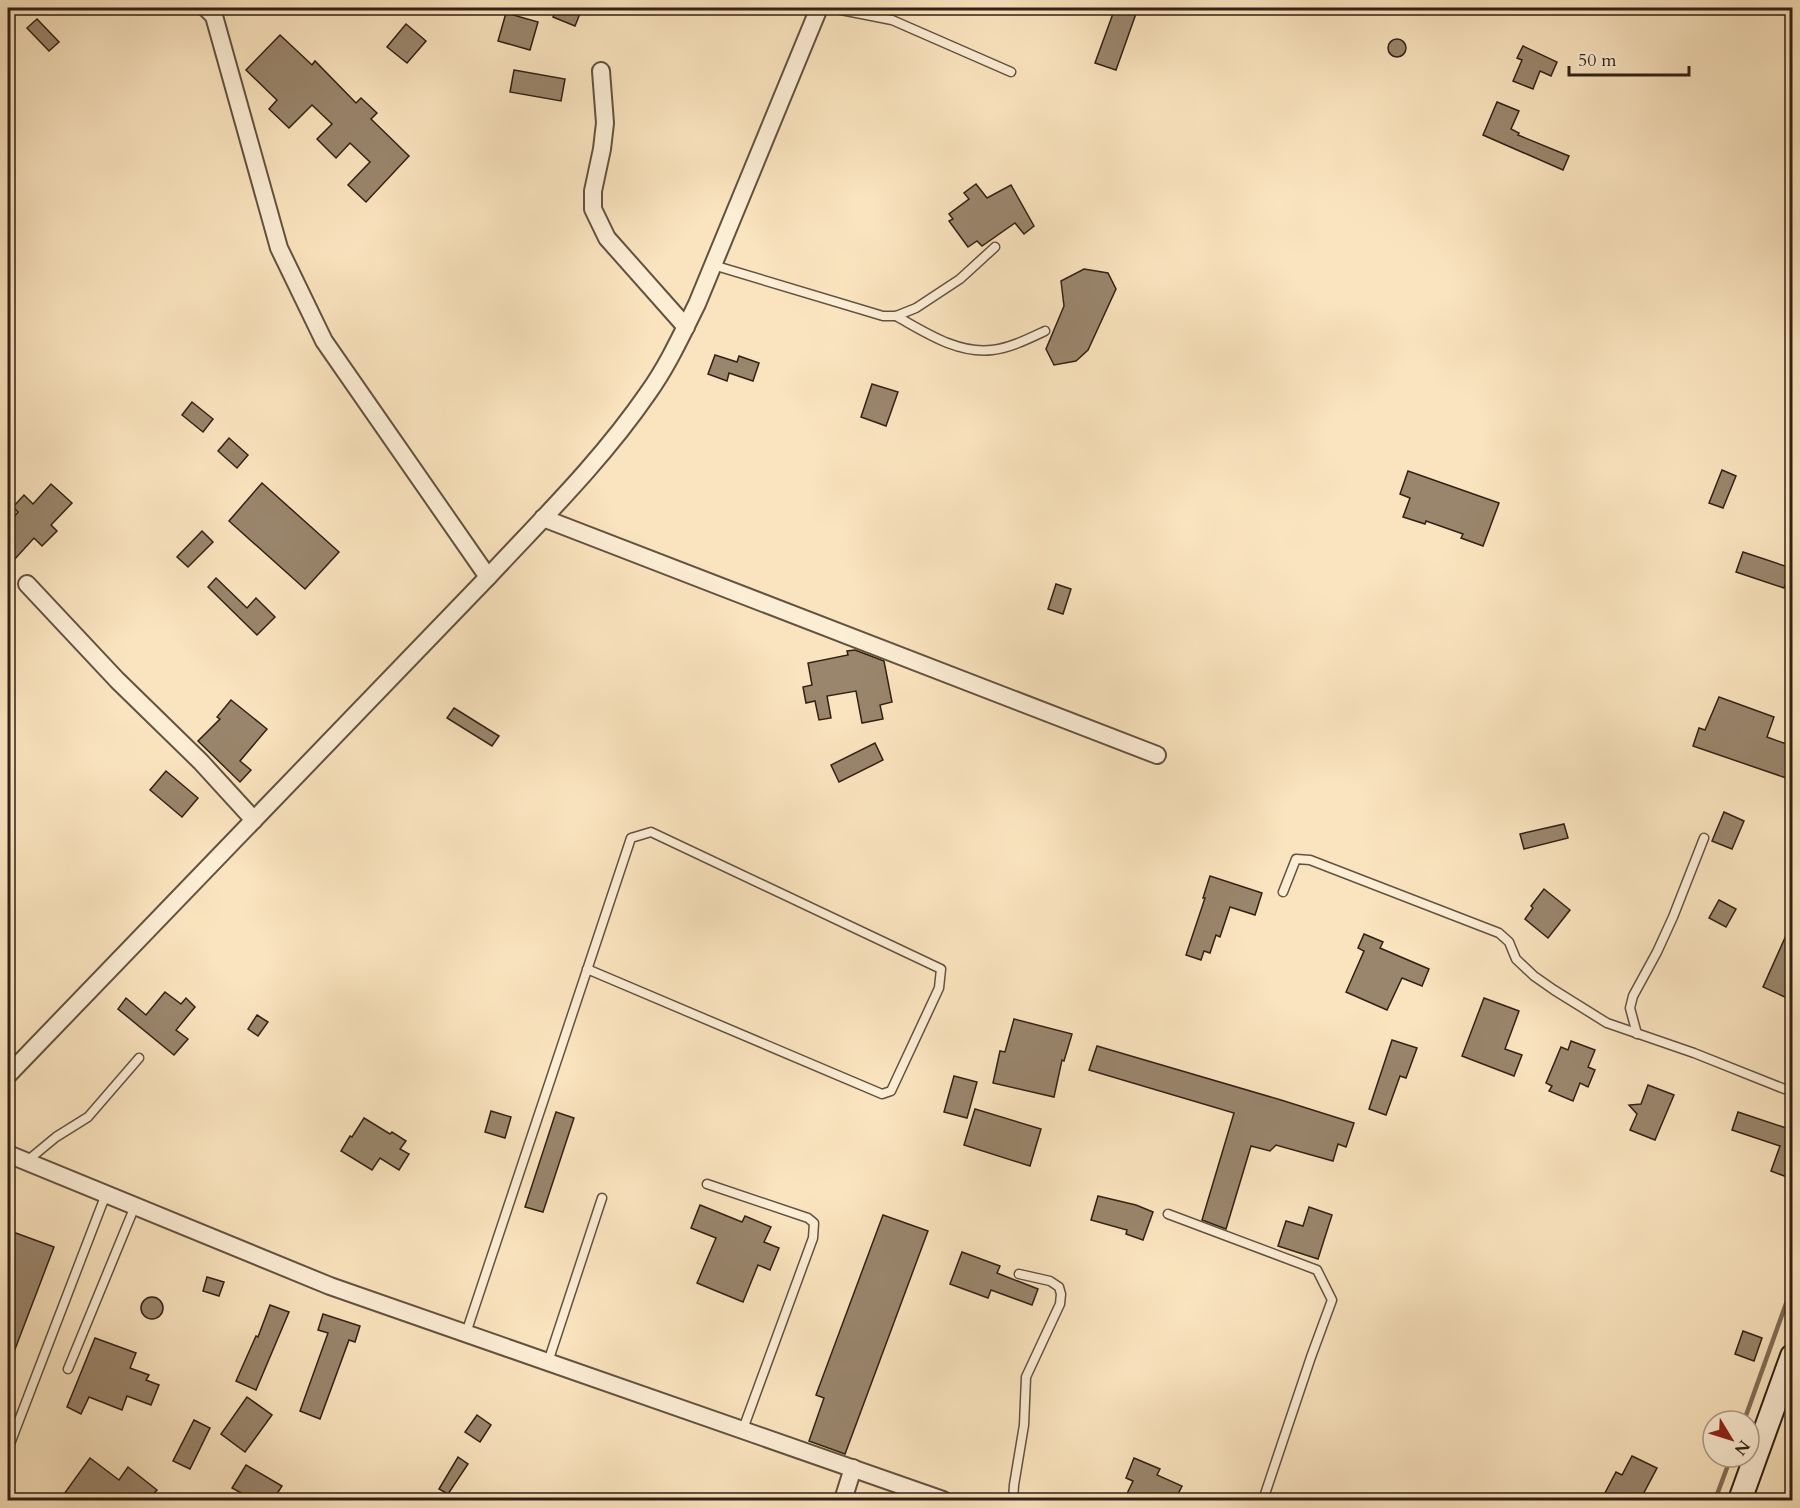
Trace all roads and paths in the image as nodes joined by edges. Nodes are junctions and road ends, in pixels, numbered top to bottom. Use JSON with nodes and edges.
{"nodes":[{"id":1,"x":206,"y":8,"type":"edge"},
{"id":2,"x":819,"y":8,"type":"edge"},
{"id":3,"x":831,"y":8,"type":"edge"},
{"id":4,"x":601,"y":71,"type":"dead end"},
{"id":5,"x":1011,"y":72,"type":"dead end"},
{"id":6,"x":995,"y":247,"type":"dead end"},
{"id":7,"x":713,"y":265,"type":"junction"},
{"id":8,"x":896,"y":316,"type":"junction"},
{"id":9,"x":686,"y":327,"type":"junction"},
{"id":10,"x":1045,"y":331,"type":"dead end"},
{"id":11,"x":543,"y":518,"type":"junction"},
{"id":12,"x":488,"y":577,"type":"junction"},
{"id":13,"x":27,"y":584,"type":"dead end"},
{"id":14,"x":1156,"y":755,"type":"dead end"},
{"id":15,"x":254,"y":820,"type":"junction"},
{"id":16,"x":1704,"y":838,"type":"dead end"},
{"id":17,"x":1283,"y":892,"type":"dead end"},
{"id":18,"x":587,"y":969,"type":"junction"},
{"id":19,"x":1637,"y":1034,"type":"junction"},
{"id":20,"x":139,"y":1058,"type":"dead end"},
{"id":21,"x":8,"y":1074,"type":"edge"},
{"id":22,"x":1792,"y":1092,"type":"edge"},
{"id":23,"x":8,"y":1154,"type":"edge"},
{"id":24,"x":27,"y":1161,"type":"junction"},
{"id":25,"x":707,"y":1184,"type":"dead end"},
{"id":26,"x":106,"y":1194,"type":"junction"},
{"id":27,"x":602,"y":1198,"type":"dead end"},
{"id":28,"x":135,"y":1206,"type":"junction"},
{"id":29,"x":1168,"y":1214,"type":"dead end"},
{"id":30,"x":1019,"y":1274,"type":"dead end"},
{"id":31,"x":466,"y":1333,"type":"junction"},
{"id":32,"x":1792,"y":1356,"type":"edge"},
{"id":33,"x":548,"y":1362,"type":"junction"},
{"id":34,"x":68,"y":1369,"type":"dead end"},
{"id":35,"x":743,"y":1429,"type":"junction"},
{"id":36,"x":8,"y":1449,"type":"edge"},
{"id":37,"x":853,"y":1468,"type":"junction"},
{"id":38,"x":843,"y":1500,"type":"edge"},
{"id":39,"x":943,"y":1500,"type":"edge"},
{"id":40,"x":1013,"y":1500,"type":"edge"},
{"id":41,"x":1263,"y":1500,"type":"edge"},
{"id":42,"x":1740,"y":1500,"type":"edge"}],
"edges":[{"from":1,"to":12,"type":"street"},
{"from":2,"to":7,"type":"street"},
{"from":3,"to":5,"type":"lane"},
{"from":4,"to":9,"type":"street"},
{"from":6,"to":8,"type":"lane"},
{"from":7,"to":8,"type":"lane"},
{"from":7,"to":9,"type":"street"},
{"from":8,"to":10,"type":"lane"},
{"from":9,"to":11,"type":"street"},
{"from":11,"to":12,"type":"street"},
{"from":11,"to":14,"type":"street"},
{"from":12,"to":15,"type":"street"},
{"from":13,"to":15,"type":"street"},
{"from":15,"to":21,"type":"street"},
{"from":16,"to":19,"type":"lane"},
{"from":17,"to":19,"type":"lane"},
{"from":18,"to":18,"type":"lane"},
{"from":18,"to":31,"type":"lane"},
{"from":19,"to":22,"type":"lane"},
{"from":20,"to":24,"type":"lane"},
{"from":23,"to":24,"type":"street"},
{"from":24,"to":26,"type":"street"},
{"from":25,"to":35,"type":"lane"},
{"from":26,"to":28,"type":"street"},
{"from":26,"to":36,"type":"lane"},
{"from":27,"to":33,"type":"lane"},
{"from":28,"to":31,"type":"street"},
{"from":28,"to":34,"type":"lane"},
{"from":29,"to":41,"type":"lane"},
{"from":30,"to":40,"type":"lane"},
{"from":31,"to":33,"type":"street"},
{"from":32,"to":42,"type":"main road"},
{"from":33,"to":35,"type":"street"},
{"from":35,"to":37,"type":"street"},
{"from":37,"to":38,"type":"street"},
{"from":37,"to":39,"type":"street"}]}
